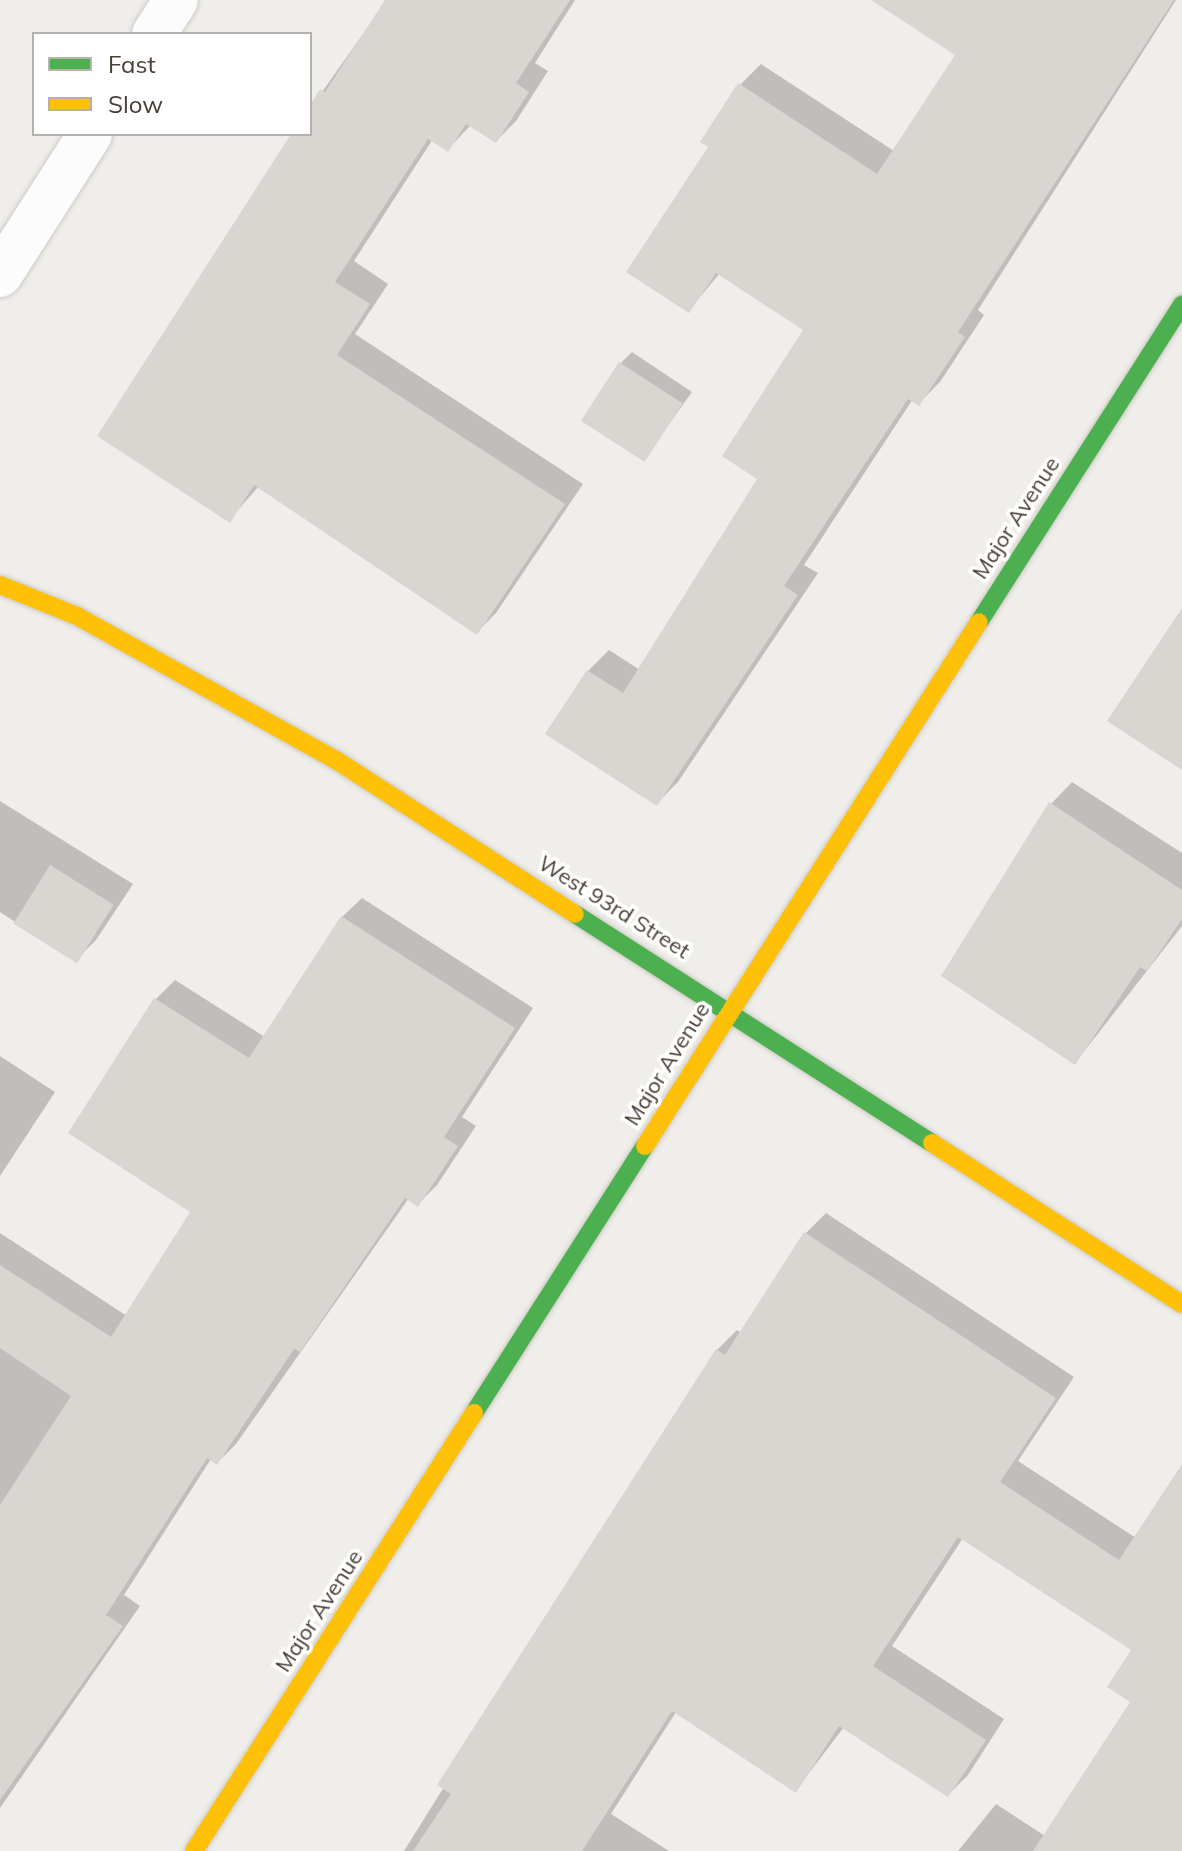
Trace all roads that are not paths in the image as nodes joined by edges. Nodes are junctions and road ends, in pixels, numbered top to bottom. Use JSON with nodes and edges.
{"nodes":[{"id":1,"x":176,"y":0,"type":"edge"},
{"id":2,"x":155,"y":32,"type":"edge"},
{"id":3,"x":89,"y":136,"type":"edge"},
{"id":4,"x":0,"y":275,"type":"edge"},
{"id":5,"x":1182,"y":304,"type":"edge"},
{"id":6,"x":0,"y":585,"type":"edge"},
{"id":7,"x":730,"y":1009,"type":"junction"},
{"id":8,"x":1182,"y":1304,"type":"edge"},
{"id":9,"x":194,"y":1851,"type":"edge"}],
"edges":[{"from":1,"to":2,"type":"street"},
{"from":3,"to":4,"type":"street"},
{"from":5,"to":7,"type":"street","name":"Major Avenue"},
{"from":6,"to":7,"type":"street","name":"West 93rd Street"},
{"from":7,"to":8,"type":"street","name":"West 93rd Street"},
{"from":7,"to":9,"type":"street","name":"Major Avenue"}]}
